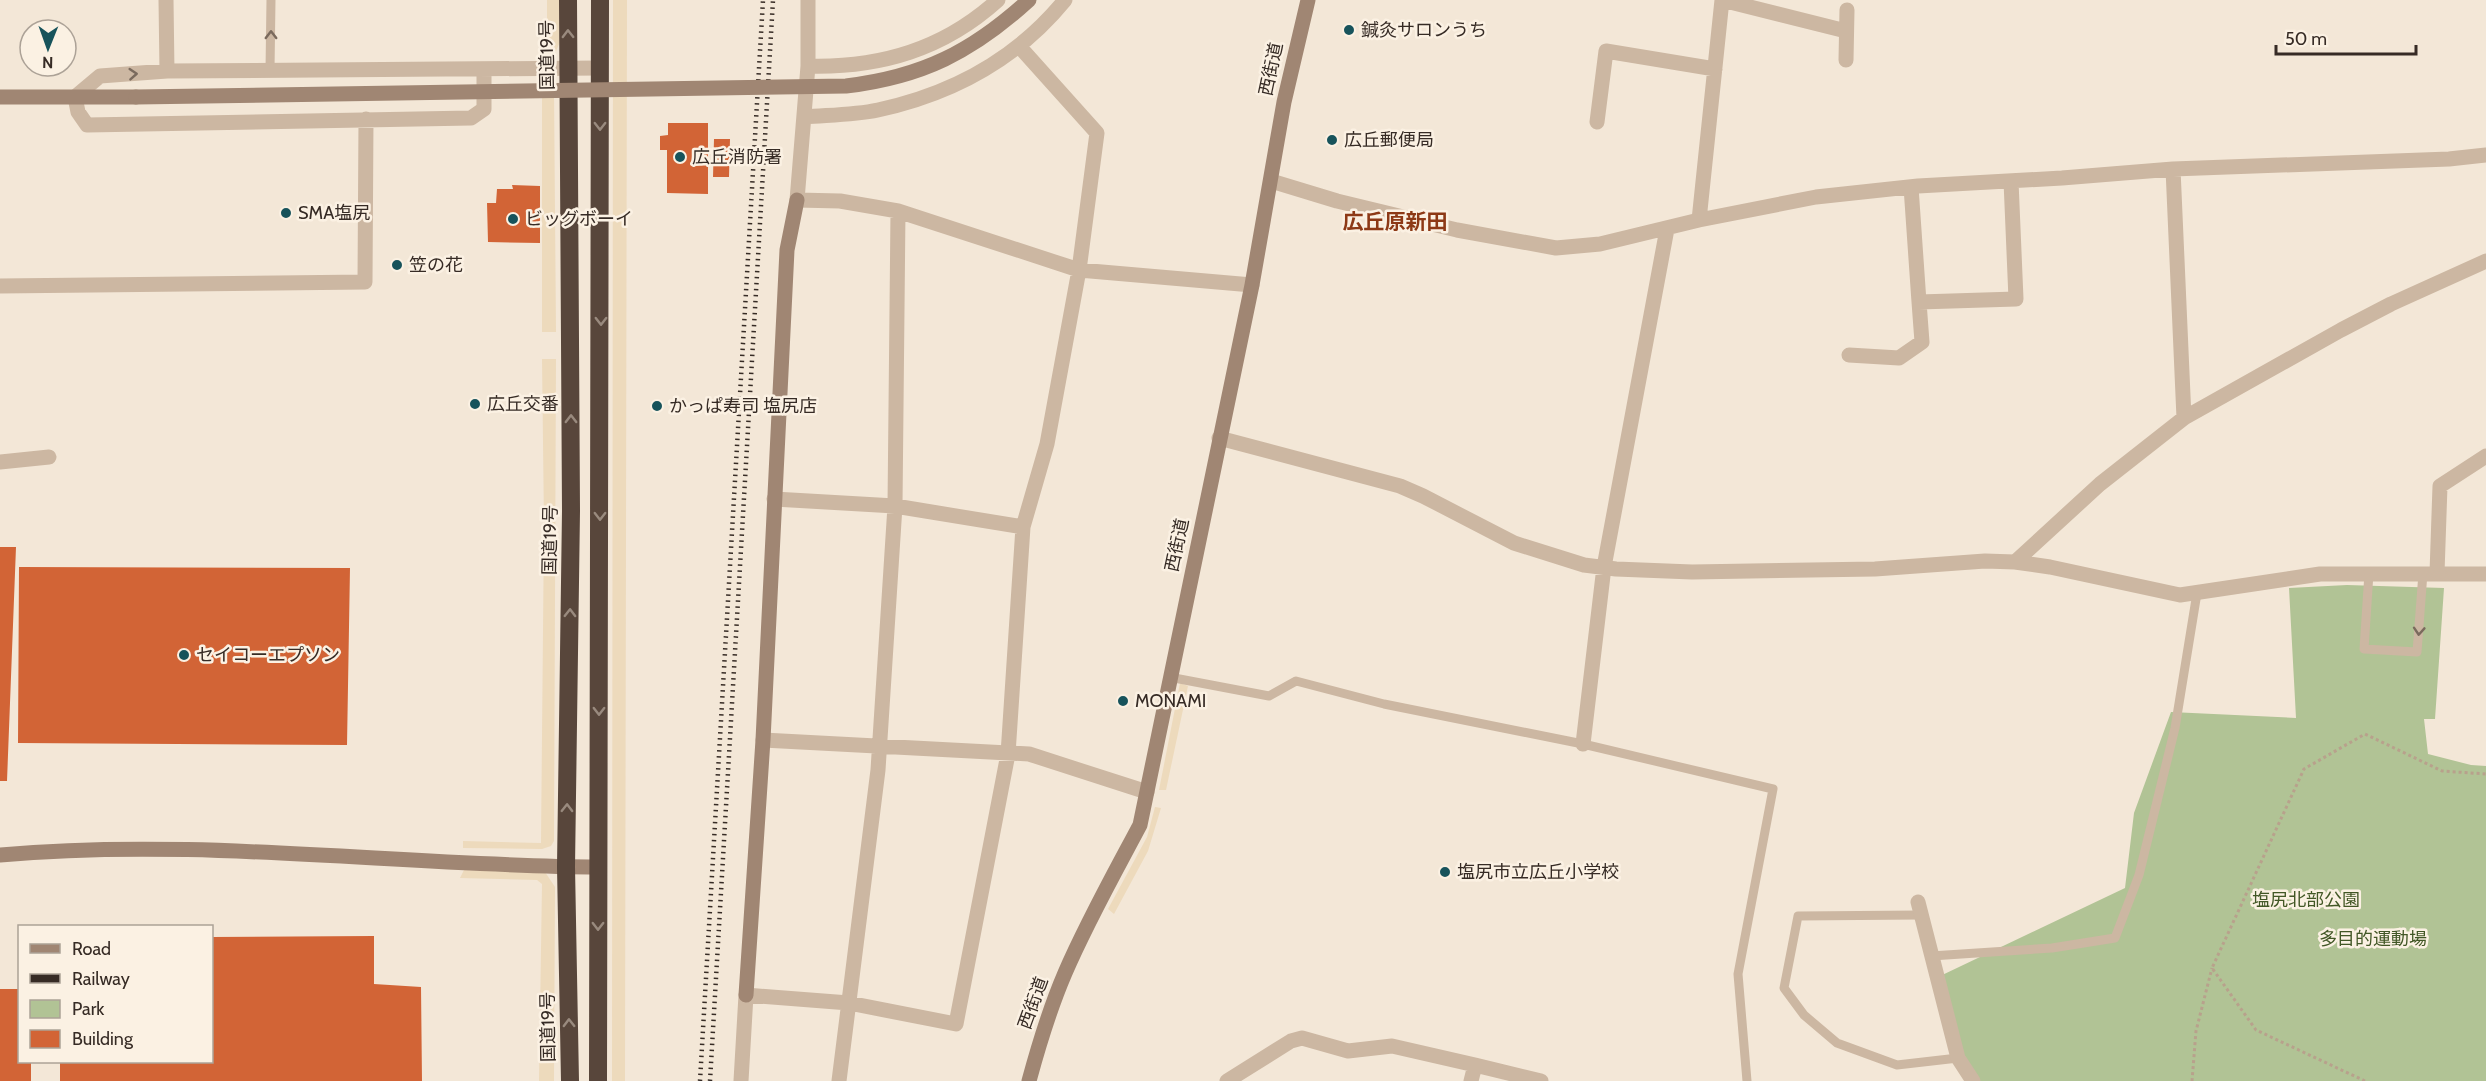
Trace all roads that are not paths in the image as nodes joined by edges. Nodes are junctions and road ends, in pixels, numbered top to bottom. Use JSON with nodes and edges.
{"nodes":[{"id":1,"x":166,"y":0,"type":"edge"},
{"id":2,"x":271,"y":0,"type":"edge"},
{"id":3,"x":568,"y":0,"type":"edge"},
{"id":4,"x":600,"y":0,"type":"edge"},
{"id":5,"x":808,"y":0,"type":"edge"},
{"id":6,"x":998,"y":0,"type":"edge"},
{"id":7,"x":1029,"y":0,"type":"edge"},
{"id":8,"x":1065,"y":0,"type":"edge"},
{"id":9,"x":1308,"y":0,"type":"edge"},
{"id":10,"x":1722,"y":0,"type":"edge"},
{"id":11,"x":981,"y":5,"type":"edge"},
{"id":12,"x":1847,"y":10,"type":"dead end"},
{"id":13,"x":1846,"y":31,"type":"junction"},
{"id":14,"x":1019,"y":46,"type":"junction"},
{"id":15,"x":1846,"y":60,"type":"dead end"},
{"id":16,"x":808,"y":66,"type":"junction"},
{"id":17,"x":569,"y":68,"type":"junction"},
{"id":18,"x":600,"y":68,"type":"junction"},
{"id":19,"x":484,"y":69,"type":"junction"},
{"id":20,"x":1714,"y":69,"type":"junction"},
{"id":21,"x":270,"y":70,"type":"junction"},
{"id":22,"x":167,"y":71,"type":"junction"},
{"id":23,"x":0,"y":97,"type":"edge"},
{"id":24,"x":75,"y":98,"type":"junction"},
{"id":25,"x":805,"y":117,"type":"junction"},
{"id":26,"x":366,"y":119,"type":"junction"},
{"id":27,"x":1597,"y":122,"type":"dead end"},
{"id":28,"x":2486,"y":155,"type":"edge"},
{"id":29,"x":2173,"y":169,"type":"junction"},
{"id":30,"x":1271,"y":181,"type":"junction"},
{"id":31,"x":2011,"y":181,"type":"junction"},
{"id":32,"x":1911,"y":187,"type":"junction"},
{"id":33,"x":797,"y":200,"type":"junction"},
{"id":34,"x":898,"y":211,"type":"junction"},
{"id":35,"x":1698,"y":220,"type":"junction"},
{"id":36,"x":1667,"y":229,"type":"junction"},
{"id":37,"x":2486,"y":261,"type":"edge"},
{"id":38,"x":1079,"y":270,"type":"junction"},
{"id":39,"x":1252,"y":285,"type":"junction"},
{"id":40,"x":0,"y":286,"type":"edge"},
{"id":41,"x":1919,"y":302,"type":"junction"},
{"id":42,"x":1849,"y":356,"type":"dead end"},
{"id":43,"x":2184,"y":418,"type":"junction"},
{"id":44,"x":1220,"y":438,"type":"junction"},
{"id":45,"x":2486,"y":456,"type":"edge"},
{"id":46,"x":49,"y":458,"type":"dead end"},
{"id":47,"x":0,"y":462,"type":"edge"},
{"id":48,"x":774,"y":499,"type":"junction"},
{"id":49,"x":894,"y":506,"type":"junction"},
{"id":50,"x":1023,"y":527,"type":"junction"},
{"id":51,"x":2015,"y":562,"type":"junction"},
{"id":52,"x":1604,"y":567,"type":"junction"},
{"id":53,"x":2369,"y":573,"type":"junction"},
{"id":54,"x":2430,"y":573,"type":"junction"},
{"id":55,"x":2486,"y":574,"type":"edge"},
{"id":56,"x":2197,"y":593,"type":"junction"},
{"id":57,"x":1169,"y":677,"type":"junction"},
{"id":58,"x":763,"y":740,"type":"junction"},
{"id":59,"x":1583,"y":744,"type":"junction"},
{"id":60,"x":878,"y":747,"type":"junction"},
{"id":61,"x":1008,"y":754,"type":"junction"},
{"id":62,"x":1147,"y":792,"type":"junction"},
{"id":63,"x":0,"y":855,"type":"edge"},
{"id":64,"x":566,"y":867,"type":"junction"},
{"id":65,"x":598,"y":867,"type":"junction"},
{"id":66,"x":1919,"y":909,"type":"joint"},
{"id":67,"x":1931,"y":956,"type":"junction"},
{"id":68,"x":746,"y":995,"type":"junction"},
{"id":69,"x":849,"y":1004,"type":"junction"},
{"id":70,"x":1958,"y":1058,"type":"junction"},
{"id":71,"x":1475,"y":1065,"type":"junction"},
{"id":72,"x":570,"y":1081,"type":"edge"},
{"id":73,"x":598,"y":1081,"type":"edge"},
{"id":74,"x":741,"y":1081,"type":"edge"},
{"id":75,"x":839,"y":1081,"type":"edge"},
{"id":76,"x":1029,"y":1081,"type":"edge"},
{"id":77,"x":1227,"y":1081,"type":"edge"},
{"id":78,"x":1471,"y":1081,"type":"edge"},
{"id":79,"x":1541,"y":1081,"type":"edge"},
{"id":80,"x":1747,"y":1081,"type":"edge"},
{"id":81,"x":1973,"y":1081,"type":"edge"}],
"edges":[{"from":1,"to":22,"type":"street"},
{"from":21,"to":2,"type":"lane","one_way":true},
{"from":17,"to":3,"type":"highway","name":"国道19号","one_way":true},
{"from":4,"to":18,"type":"highway"},
{"from":5,"to":16,"type":"street"},
{"from":6,"to":11,"type":"street"},
{"from":7,"to":24,"type":"street","bridge":true},
{"from":8,"to":14,"type":"street"},
{"from":9,"to":30,"type":"street","name":"西街道"},
{"from":10,"to":13,"type":"street"},
{"from":10,"to":20,"type":"street"},
{"from":11,"to":16,"type":"street"},
{"from":12,"to":13,"type":"street"},
{"from":13,"to":15,"type":"street"},
{"from":14,"to":25,"type":"street"},
{"from":14,"to":38,"type":"street"},
{"from":16,"to":25,"type":"street"},
{"from":17,"to":18,"type":"street"},
{"from":17,"to":19,"type":"street"},
{"from":64,"to":17,"type":"highway","name":"国道19号","one_way":true},
{"from":18,"to":65,"type":"highway","one_way":true},
{"from":19,"to":21,"type":"street"},
{"from":19,"to":26,"type":"street"},
{"from":20,"to":27,"type":"street"},
{"from":20,"to":35,"type":"street"},
{"from":21,"to":22,"type":"street"},
{"from":24,"to":22,"type":"street","one_way":true},
{"from":23,"to":24,"type":"street"},
{"from":24,"to":26,"type":"street"},
{"from":25,"to":33,"type":"street"},
{"from":26,"to":40,"type":"street"},
{"from":28,"to":29,"type":"street"},
{"from":29,"to":31,"type":"street"},
{"from":29,"to":43,"type":"street"},
{"from":30,"to":36,"type":"street"},
{"from":30,"to":39,"type":"street","name":"西街道"},
{"from":31,"to":32,"type":"street"},
{"from":31,"to":41,"type":"street"},
{"from":32,"to":35,"type":"street"},
{"from":32,"to":41,"type":"street"},
{"from":33,"to":34,"type":"street"},
{"from":33,"to":48,"type":"street"},
{"from":34,"to":38,"type":"street"},
{"from":34,"to":49,"type":"street"},
{"from":35,"to":36,"type":"street"},
{"from":36,"to":52,"type":"street"},
{"from":37,"to":43,"type":"street"},
{"from":38,"to":39,"type":"street"},
{"from":38,"to":50,"type":"street"},
{"from":39,"to":44,"type":"street","name":"西街道"},
{"from":41,"to":42,"type":"street"},
{"from":43,"to":51,"type":"street"},
{"from":44,"to":52,"type":"street"},
{"from":44,"to":57,"type":"street","name":"西街道"},
{"from":45,"to":54,"type":"street"},
{"from":46,"to":47,"type":"street"},
{"from":48,"to":49,"type":"street"},
{"from":48,"to":58,"type":"street"},
{"from":49,"to":50,"type":"street"},
{"from":49,"to":60,"type":"street"},
{"from":50,"to":61,"type":"street"},
{"from":51,"to":52,"type":"street"},
{"from":51,"to":56,"type":"street"},
{"from":52,"to":59,"type":"street"},
{"from":53,"to":54,"type":"street"},
{"from":54,"to":53,"type":"lane","one_way":true},
{"from":53,"to":56,"type":"street"},
{"from":54,"to":55,"type":"street"},
{"from":56,"to":67,"type":"lane"},
{"from":57,"to":59,"type":"lane"},
{"from":57,"to":62,"type":"street","name":"西街道"},
{"from":58,"to":60,"type":"street"},
{"from":58,"to":68,"type":"street"},
{"from":59,"to":80,"type":"lane"},
{"from":60,"to":61,"type":"street"},
{"from":60,"to":69,"type":"street"},
{"from":61,"to":62,"type":"street"},
{"from":61,"to":69,"type":"street"},
{"from":62,"to":76,"type":"street","name":"西街道"},
{"from":63,"to":64,"type":"street"},
{"from":64,"to":65,"type":"street"},
{"from":72,"to":64,"type":"highway","name":"国道19号","one_way":true},
{"from":65,"to":73,"type":"highway","one_way":true},
{"from":66,"to":67,"type":"street"},
{"from":66,"to":70,"type":"lane"},
{"from":67,"to":70,"type":"street"},
{"from":68,"to":69,"type":"street"},
{"from":68,"to":74,"type":"street"},
{"from":69,"to":75,"type":"street"},
{"from":70,"to":81,"type":"street"},
{"from":71,"to":77,"type":"street"},
{"from":71,"to":78,"type":"street"},
{"from":71,"to":79,"type":"street"}]}
